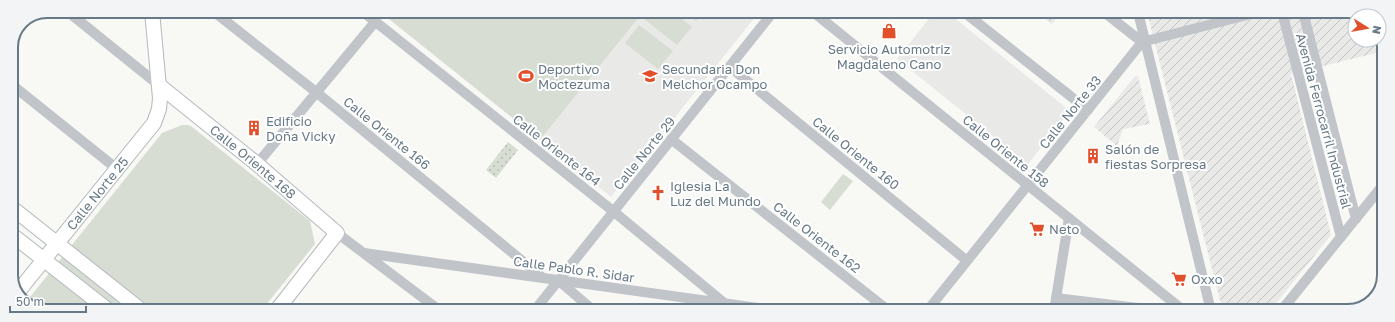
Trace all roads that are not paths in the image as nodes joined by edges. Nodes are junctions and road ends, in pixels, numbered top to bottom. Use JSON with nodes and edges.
{"nodes":[{"id":1,"x":76,"y":18,"type":"edge"},
{"id":2,"x":153,"y":18,"type":"edge"},
{"id":3,"x":222,"y":18,"type":"edge"},
{"id":4,"x":370,"y":18,"type":"edge"},
{"id":5,"x":768,"y":18,"type":"edge"},
{"id":6,"x":821,"y":18,"type":"edge"},
{"id":7,"x":972,"y":18,"type":"edge"},
{"id":8,"x":1112,"y":18,"type":"edge"},
{"id":9,"x":1139,"y":18,"type":"edge"},
{"id":10,"x":1236,"y":18,"type":"edge"},
{"id":11,"x":1284,"y":18,"type":"edge"},
{"id":12,"x":1305,"y":18,"type":"edge"},
{"id":13,"x":375,"y":22,"type":"junction"},
{"id":14,"x":1144,"y":42,"type":"junction"},
{"id":15,"x":730,"y":67,"type":"junction"},
{"id":16,"x":160,"y":86,"type":"junction"},
{"id":17,"x":18,"y":90,"type":"edge"},
{"id":18,"x":316,"y":92,"type":"junction"},
{"id":19,"x":1088,"y":110,"type":"junction"},
{"id":20,"x":671,"y":139,"type":"junction"},
{"id":21,"x":257,"y":164,"type":"junction"},
{"id":22,"x":117,"y":169,"type":"junction"},
{"id":23,"x":1028,"y":184,"type":"junction"},
{"id":24,"x":1377,"y":194,"type":"edge"},
{"id":25,"x":613,"y":211,"type":"junction"},
{"id":26,"x":18,"y":213,"type":"edge"},
{"id":27,"x":1068,"y":218,"type":"junction"},
{"id":28,"x":1356,"y":219,"type":"junction"},
{"id":29,"x":337,"y":233,"type":"junction"},
{"id":30,"x":1341,"y":237,"type":"junction"},
{"id":31,"x":18,"y":240,"type":"edge"},
{"id":32,"x":56,"y":244,"type":"junction"},
{"id":33,"x":364,"y":253,"type":"junction"},
{"id":34,"x":43,"y":260,"type":"junction"},
{"id":35,"x":966,"y":260,"type":"junction"},
{"id":36,"x":542,"y":277,"type":"junction"},
{"id":37,"x":558,"y":280,"type":"junction"},
{"id":38,"x":21,"y":288,"type":"edge"},
{"id":39,"x":1056,"y":298,"type":"junction"},
{"id":40,"x":724,"y":303,"type":"junction"},
{"id":41,"x":100,"y":304,"type":"edge"},
{"id":42,"x":133,"y":304,"type":"edge"},
{"id":43,"x":287,"y":304,"type":"edge"},
{"id":44,"x":431,"y":304,"type":"edge"},
{"id":45,"x":539,"y":304,"type":"edge"},
{"id":46,"x":586,"y":304,"type":"edge"},
{"id":47,"x":731,"y":304,"type":"edge"},
{"id":48,"x":880,"y":304,"type":"edge"},
{"id":49,"x":932,"y":304,"type":"edge"},
{"id":50,"x":1055,"y":304,"type":"edge"},
{"id":51,"x":1105,"y":304,"type":"edge"},
{"id":52,"x":1175,"y":304,"type":"edge"},
{"id":53,"x":1209,"y":304,"type":"edge"},
{"id":54,"x":1287,"y":304,"type":"edge"}],
"edges":[{"from":1,"to":16,"type":"street","name":"Calle Oriente 168"},
{"from":2,"to":16,"type":"street","name":"Calle Norte 25"},
{"from":3,"to":18,"type":"street","name":"Calle Oriente 166"},
{"from":4,"to":13,"type":"street","name":"Calle Oriente 164"},
{"from":5,"to":15,"type":"street","name":"Calle Norte 29"},
{"from":6,"to":23,"type":"street","name":"Calle Oriente 158"},
{"from":7,"to":19,"type":"street"},
{"from":8,"to":14,"type":"street"},
{"from":9,"to":14,"type":"street"},
{"from":10,"to":14,"type":"street"},
{"from":11,"to":30,"type":"street","name":"Avenida Ferrocarril Industrial"},
{"from":12,"to":28,"type":"street","name":"Avenida Ferrocarril Industrial"},
{"from":13,"to":18,"type":"street"},
{"from":13,"to":25,"type":"street","name":"Calle Oriente 164"},
{"from":14,"to":19,"type":"street","name":"Calle Norte 33"},
{"from":14,"to":53,"type":"street"},
{"from":15,"to":20,"type":"street","name":"Calle Norte 29"},
{"from":15,"to":35,"type":"street","name":"Calle Oriente 160"},
{"from":16,"to":21,"type":"street","name":"Calle Oriente 168"},
{"from":16,"to":22,"type":"street","name":"Calle Norte 25"},
{"from":17,"to":22,"type":"street"},
{"from":18,"to":21,"type":"street"},
{"from":18,"to":36,"type":"street","name":"Calle Oriente 166"},
{"from":19,"to":23,"type":"street","name":"Calle Norte 33"},
{"from":20,"to":25,"type":"street","name":"Calle Norte 29"},
{"from":20,"to":48,"type":"street","name":"Calle Oriente 162"},
{"from":21,"to":29,"type":"street","name":"Calle Oriente 168"},
{"from":22,"to":32,"type":"street","name":"Calle Norte 25"},
{"from":23,"to":27,"type":"street","name":"Calle Oriente 158"},
{"from":23,"to":35,"type":"street","name":"Calle Norte 33"},
{"from":24,"to":28,"type":"street"},
{"from":25,"to":37,"type":"street","name":"Calle Norte 29"},
{"from":25,"to":40,"type":"street","name":"Calle Oriente 164"},
{"from":26,"to":32,"type":"street"},
{"from":27,"to":39,"type":"street"},
{"from":27,"to":52,"type":"street","name":"Calle Oriente 158"},
{"from":28,"to":30,"type":"street"},
{"from":29,"to":33,"type":"street","name":"Calle Oriente 168"},
{"from":29,"to":43,"type":"street"},
{"from":30,"to":54,"type":"street"},
{"from":31,"to":34,"type":"street"},
{"from":32,"to":34,"type":"street","name":"Calle Norte 25"},
{"from":32,"to":42,"type":"street"},
{"from":33,"to":36,"type":"street","name":"Calle Pablo R. Sidar"},
{"from":33,"to":44,"type":"street","name":"Calle Oriente 168"},
{"from":34,"to":38,"type":"street","name":"Calle Norte 25"},
{"from":34,"to":41,"type":"street"},
{"from":35,"to":49,"type":"street","name":"Calle Norte 33"},
{"from":36,"to":37,"type":"street","name":"Calle Pablo R. Sidar"},
{"from":37,"to":40,"type":"street","name":"Calle Pablo R. Sidar"},
{"from":37,"to":45,"type":"street","name":"Calle Norte 29"},
{"from":37,"to":46,"type":"street"},
{"from":39,"to":50,"type":"street"},
{"from":39,"to":51,"type":"street"},
{"from":40,"to":47,"type":"street","name":"Calle Pablo R. Sidar"}]}
